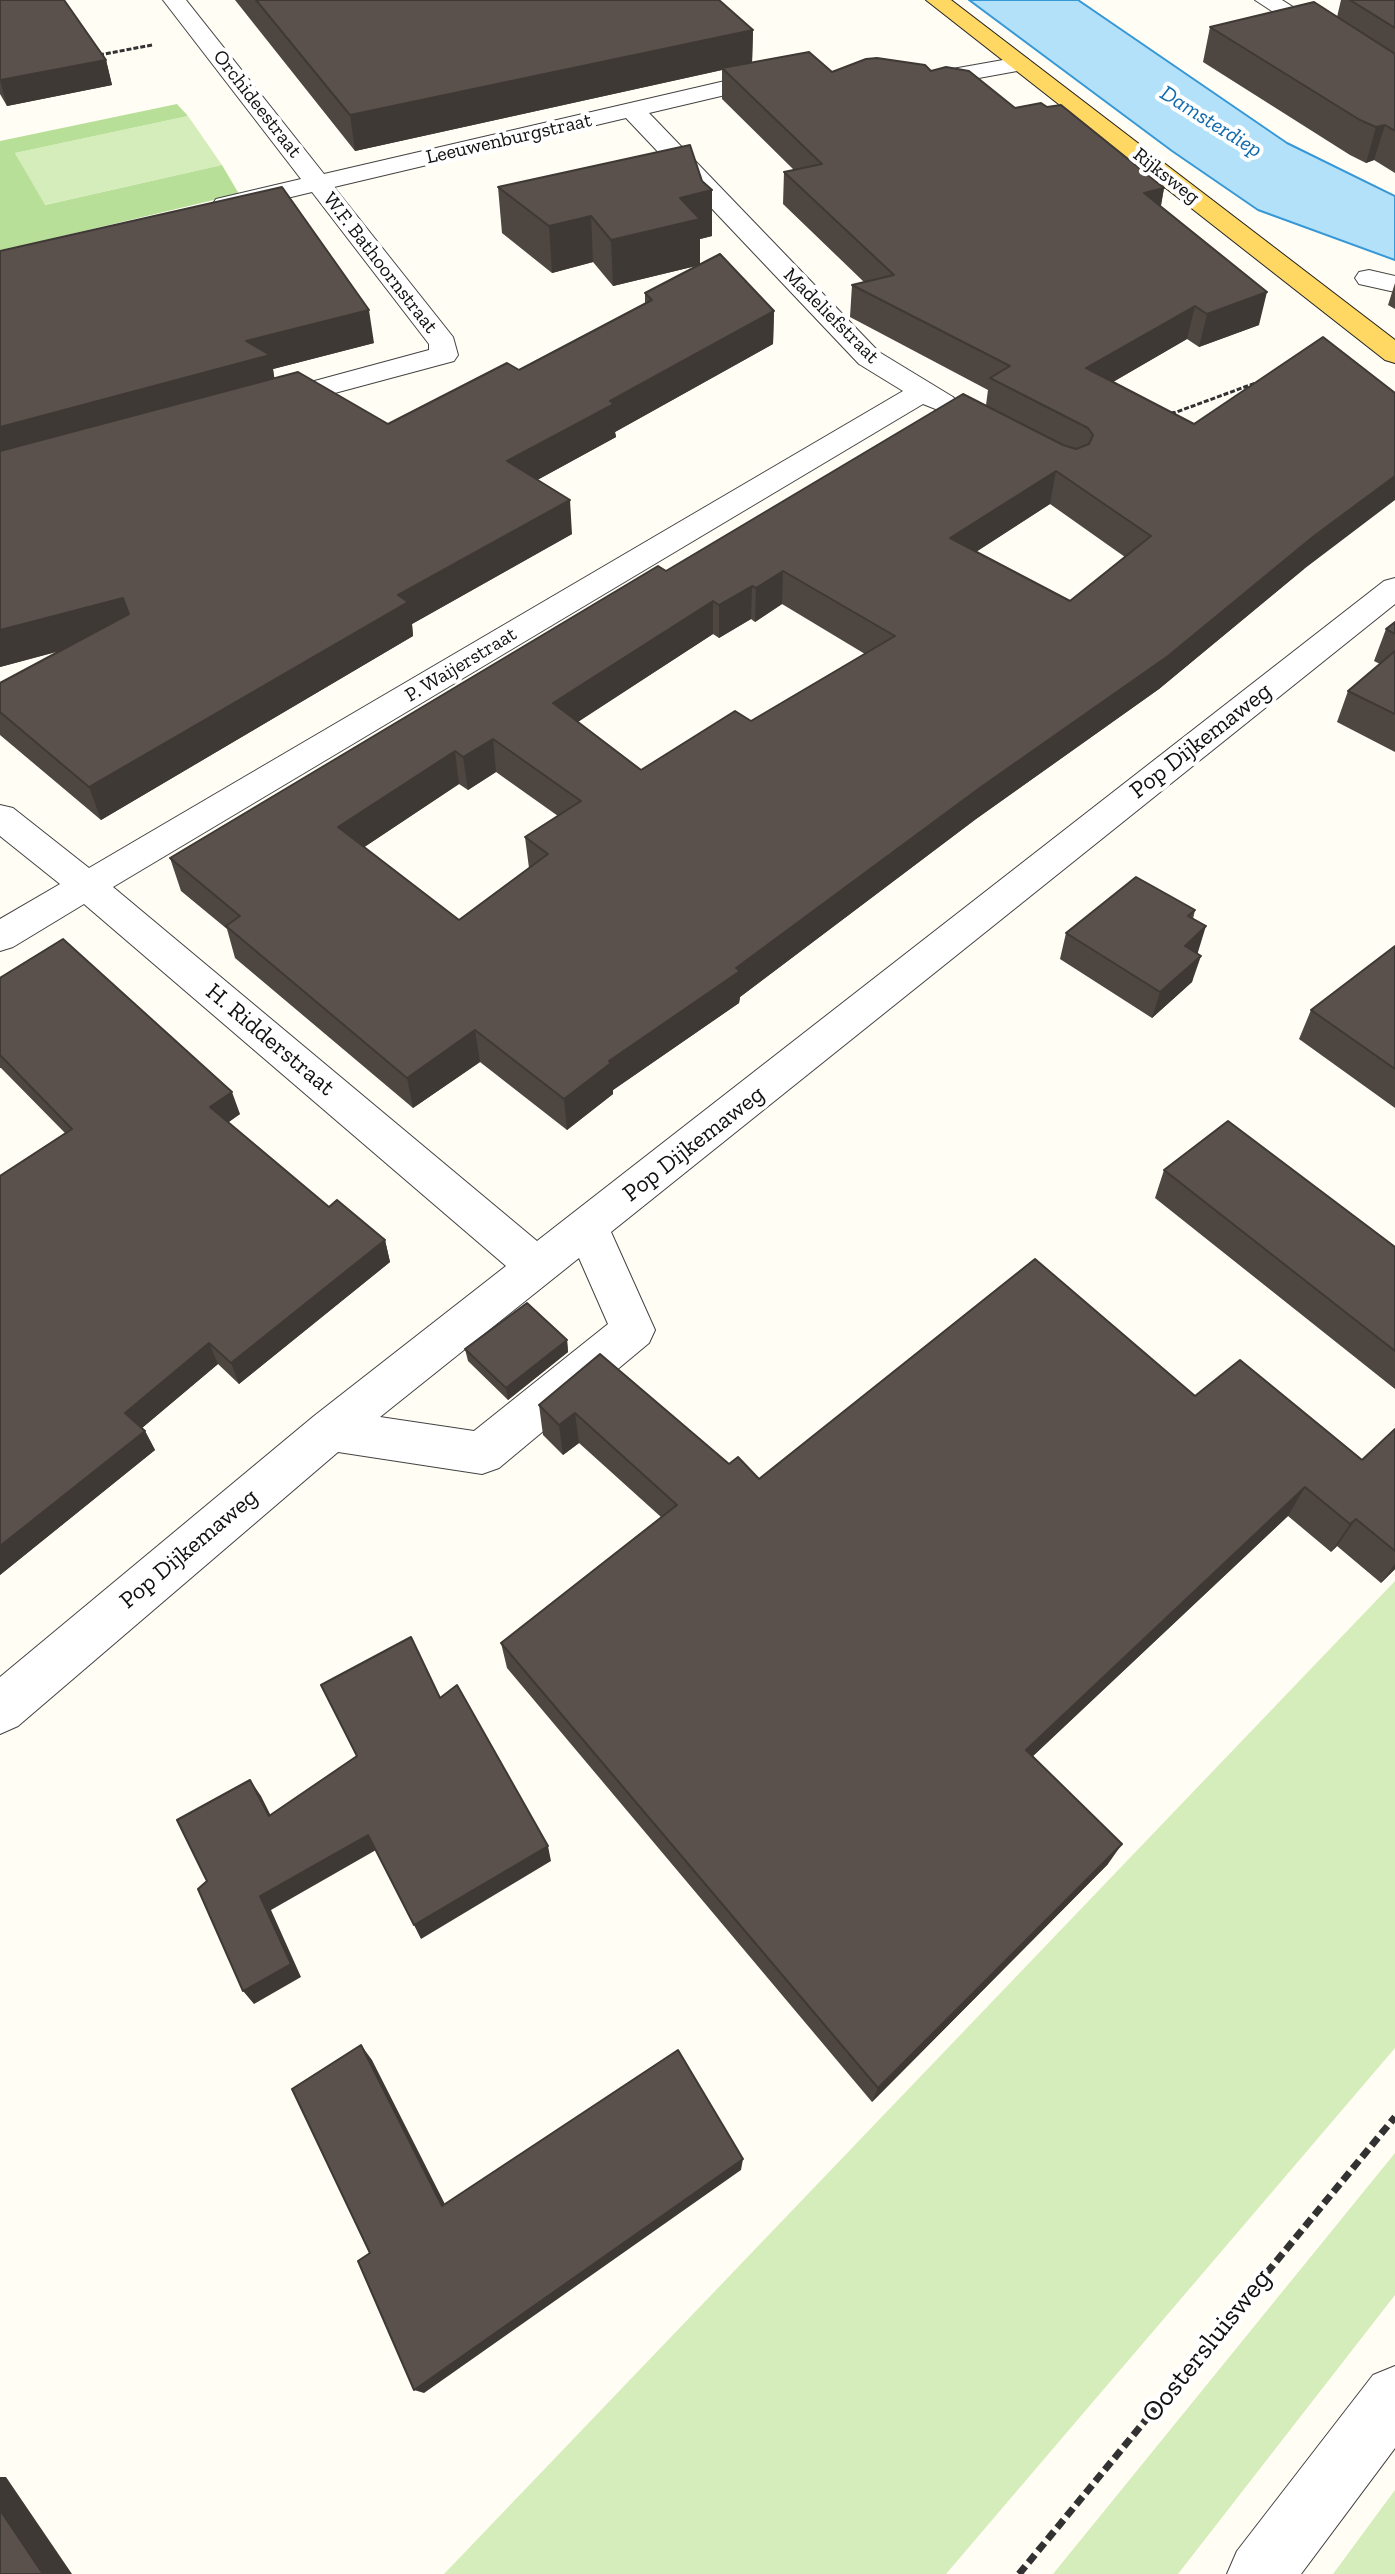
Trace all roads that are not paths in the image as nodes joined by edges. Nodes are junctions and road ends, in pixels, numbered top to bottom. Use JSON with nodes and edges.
{"nodes":[{"id":1,"x":174,"y":0,"type":"edge"},
{"id":2,"x":937,"y":0,"type":"edge"},
{"id":3,"x":1266,"y":0,"type":"edge"},
{"id":4,"x":1020,"y":64,"type":"junction"},
{"id":5,"x":810,"y":72,"type":"edge"},
{"id":6,"x":1395,"y":82,"type":"edge"},
{"id":7,"x":893,"y":83,"type":"edge"},
{"id":8,"x":632,"y":110,"type":"junction"},
{"id":9,"x":318,"y":183,"type":"junction"},
{"id":10,"x":200,"y":211,"type":"edge"},
{"id":11,"x":1395,"y":354,"type":"edge"},
{"id":12,"x":922,"y":392,"type":"junction"},
{"id":13,"x":245,"y":409,"type":"edge"},
{"id":14,"x":962,"y":414,"type":"edge"},
{"id":15,"x":1395,"y":588,"type":"edge"},
{"id":16,"x":0,"y":817,"type":"edge"},
{"id":17,"x":87,"y":886,"type":"junction"},
{"id":18,"x":0,"y":937,"type":"edge"},
{"id":19,"x":588,"y":1228,"type":"junction"},
{"id":20,"x":537,"y":1267,"type":"junction"},
{"id":21,"x":330,"y":1430,"type":"junction"},
{"id":22,"x":0,"y":1709,"type":"edge"},
{"id":23,"x":1395,"y":2397,"type":"edge"},
{"id":24,"x":1260,"y":2574,"type":"edge"}],
"edges":[{"from":1,"to":9,"type":"street","name":"Orchideestraat"},
{"from":2,"to":4,"type":"main road","name":"Rijksweg"},
{"from":3,"to":6,"type":"street"},
{"from":4,"to":7,"type":"street"},
{"from":4,"to":11,"type":"main road","name":"Rijksweg"},
{"from":5,"to":8,"type":"street","name":"Leeuwenburgstraat"},
{"from":8,"to":9,"type":"street","name":"Leeuwenburgstraat"},
{"from":8,"to":12,"type":"street","name":"Madeliefstraat"},
{"from":9,"to":10,"type":"street","name":"Leeuwenburgstraat"},
{"from":9,"to":13,"type":"street","name":"W.F. Bathoornstraat"},
{"from":12,"to":14,"type":"street","name":"Madeliefstraat"},
{"from":12,"to":17,"type":"street","name":"P. Waijerstraat"},
{"from":15,"to":19,"type":"street","name":"Pop Dijkemaweg"},
{"from":16,"to":17,"type":"street","name":"H. Ridderstraat"},
{"from":17,"to":18,"type":"street","name":"P. Waijerstraat"},
{"from":17,"to":20,"type":"street","name":"H. Ridderstraat"},
{"from":19,"to":20,"type":"street","name":"Pop Dijkemaweg"},
{"from":19,"to":21,"type":"street"},
{"from":20,"to":21,"type":"street","name":"Pop Dijkemaweg"},
{"from":21,"to":22,"type":"street","name":"Pop Dijkemaweg"},
{"from":23,"to":24,"type":"street"}]}
